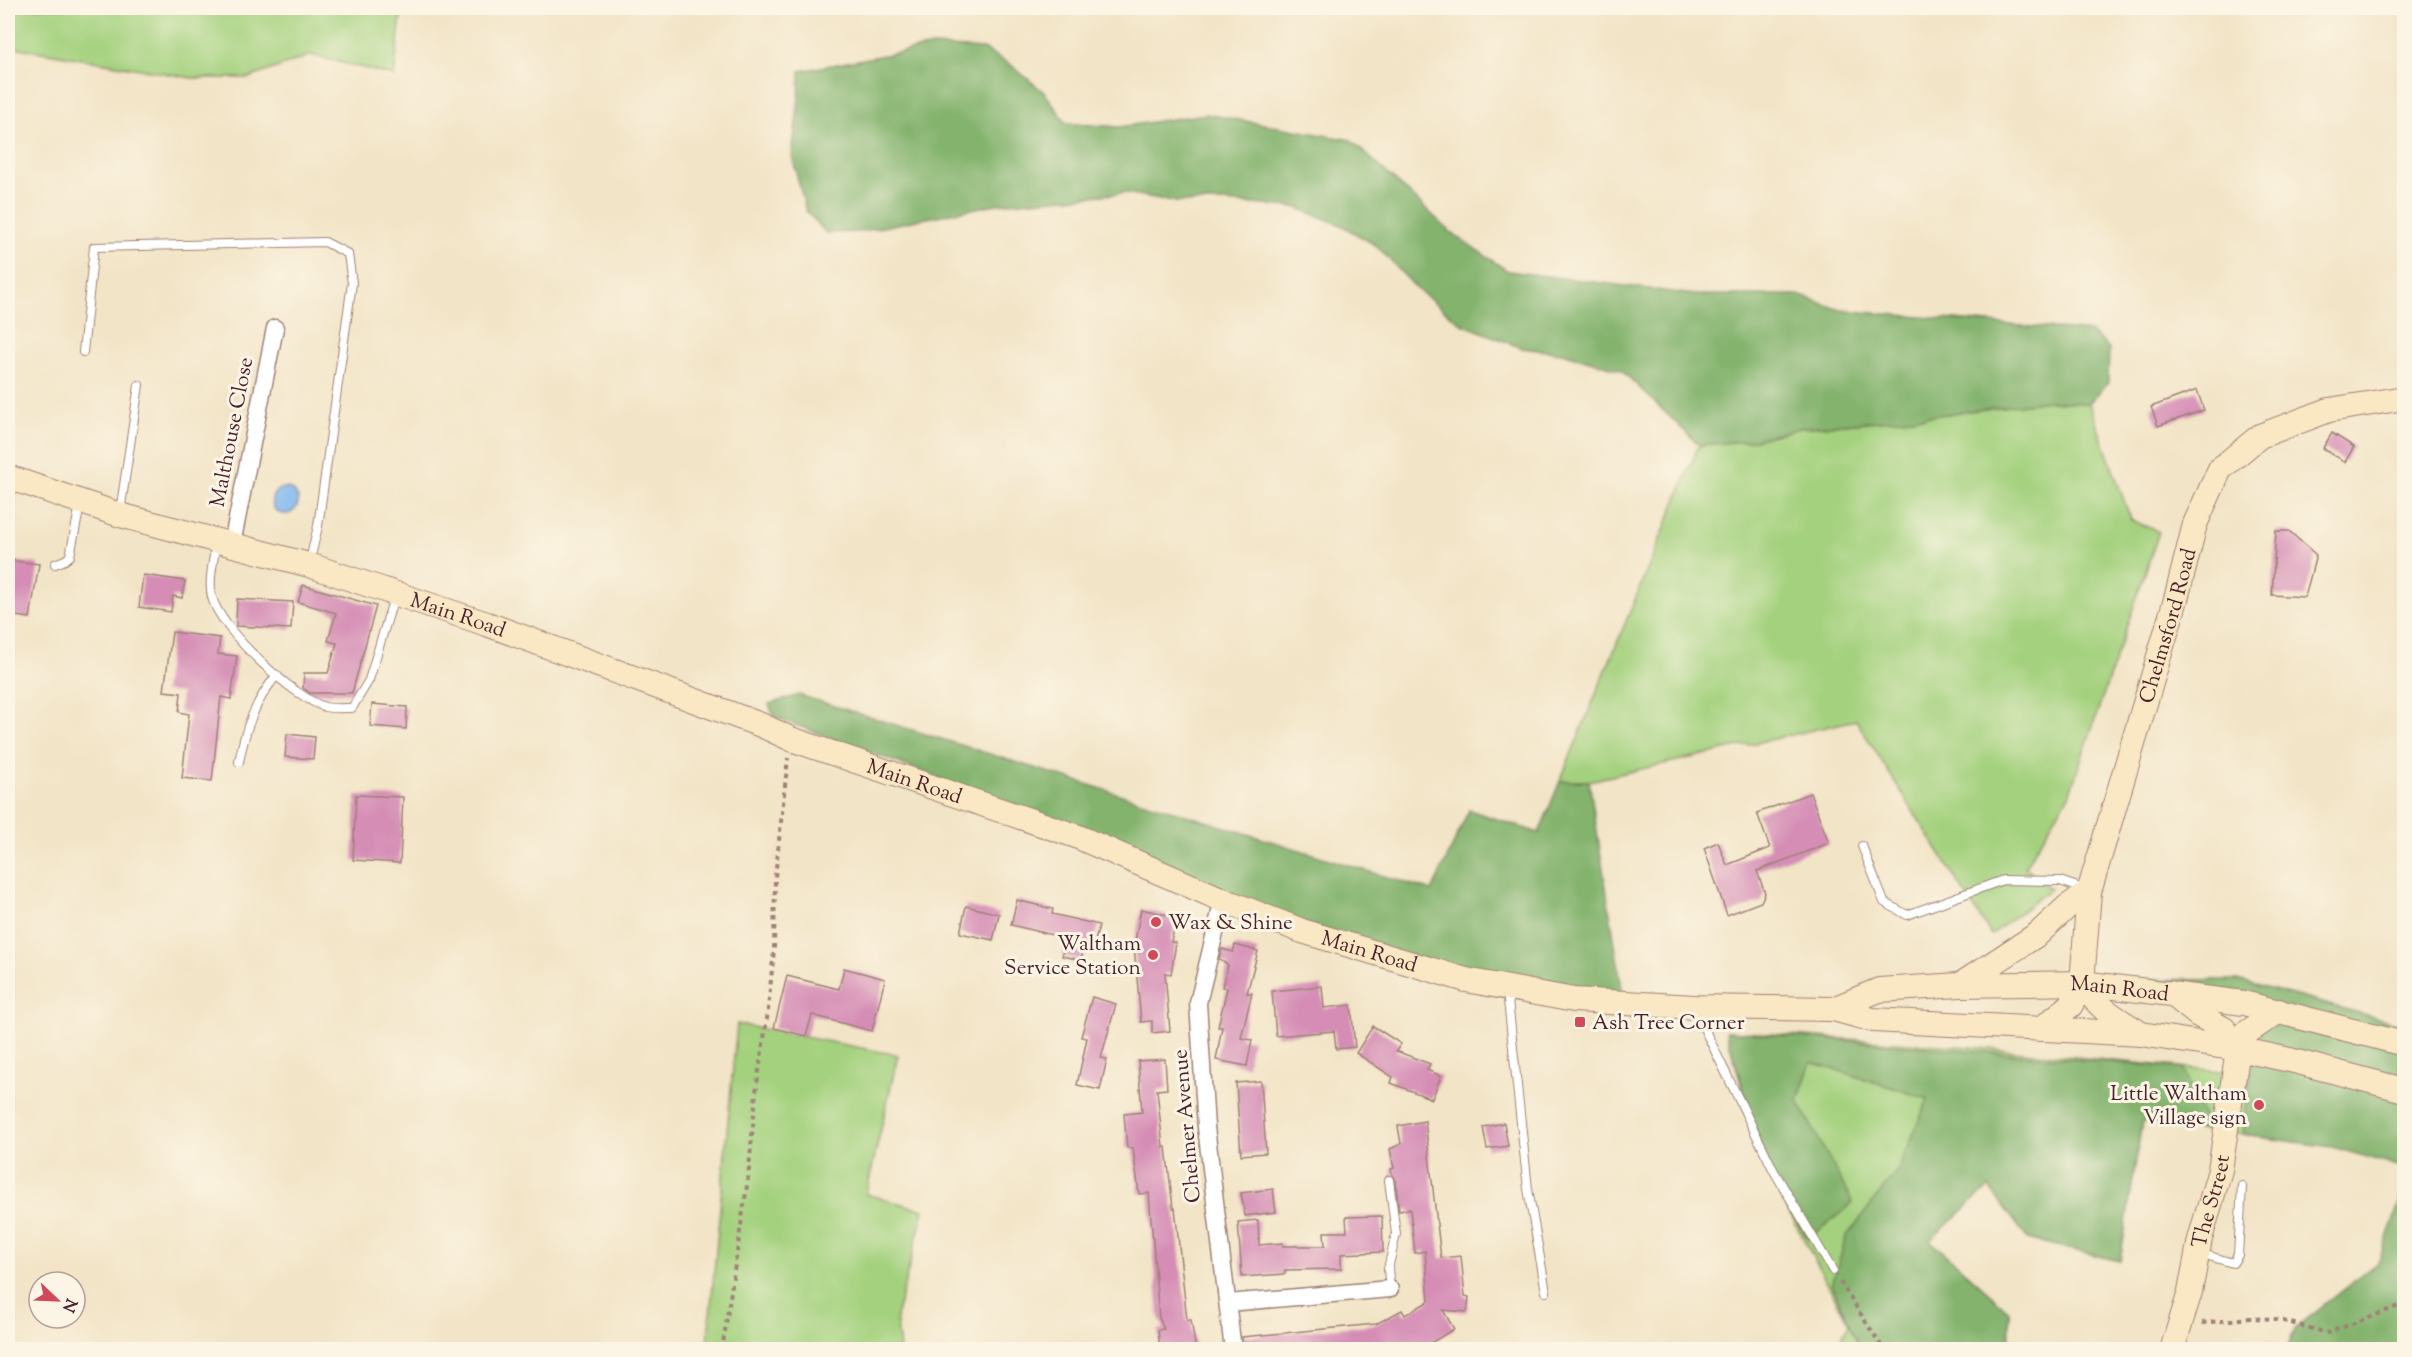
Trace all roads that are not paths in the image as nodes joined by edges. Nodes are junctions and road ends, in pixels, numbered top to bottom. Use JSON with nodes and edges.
{"nodes":[{"id":1,"x":275,"y":328,"type":"dead end"},
{"id":2,"x":82,"y":352,"type":"dead end"},
{"id":3,"x":139,"y":386,"type":"dead end"},
{"id":4,"x":2404,"y":398,"type":"edge"},
{"id":5,"x":8,"y":477,"type":"edge"},
{"id":6,"x":80,"y":502,"type":"junction"},
{"id":7,"x":120,"y":515,"type":"junction"},
{"id":8,"x":224,"y":542,"type":"junction"},
{"id":9,"x":55,"y":564,"type":"dead end"},
{"id":10,"x":309,"y":565,"type":"junction"},
{"id":11,"x":395,"y":594,"type":"junction"},
{"id":12,"x":277,"y":675,"type":"junction"},
{"id":13,"x":239,"y":762,"type":"dead end"},
{"id":14,"x":1862,"y":846,"type":"dead end"},
{"id":15,"x":2089,"y":892,"type":"junction"},
{"id":16,"x":1223,"y":900,"type":"junction"},
{"id":17,"x":2082,"y":983,"type":"junction"},
{"id":18,"x":1960,"y":985,"type":"junction"},
{"id":19,"x":1506,"y":987,"type":"junction"},
{"id":20,"x":2171,"y":993,"type":"junction"},
{"id":21,"x":1694,"y":1007,"type":"junction"},
{"id":22,"x":1833,"y":1009,"type":"junction"},
{"id":23,"x":2279,"y":1011,"type":"junction"},
{"id":24,"x":2041,"y":1029,"type":"junction"},
{"id":25,"x":2141,"y":1034,"type":"junction"},
{"id":26,"x":2404,"y":1044,"type":"edge"},
{"id":27,"x":2238,"y":1049,"type":"junction"},
{"id":28,"x":2404,"y":1090,"type":"edge"},
{"id":29,"x":1389,"y":1180,"type":"dead end"},
{"id":30,"x":2242,"y":1186,"type":"dead end"},
{"id":31,"x":2198,"y":1252,"type":"junction"},
{"id":32,"x":1833,"y":1271,"type":"road end"},
{"id":33,"x":1390,"y":1289,"type":"joint"},
{"id":34,"x":1546,"y":1292,"type":"dead end"},
{"id":35,"x":1227,"y":1303,"type":"junction"},
{"id":36,"x":1233,"y":1350,"type":"edge"},
{"id":37,"x":2172,"y":1350,"type":"edge"}],
"edges":[{"from":1,"to":8,"type":"street","name":"Malthouse Close"},
{"from":2,"to":10,"type":"lane"},
{"from":3,"to":7,"type":"lane"},
{"from":4,"to":15,"type":"main road","name":"Chelmsford Road"},
{"from":5,"to":6,"type":"main road","name":"Main Road"},
{"from":6,"to":7,"type":"main road","name":"Main Road"},
{"from":6,"to":9,"type":"lane"},
{"from":7,"to":8,"type":"main road","name":"Main Road"},
{"from":8,"to":10,"type":"main road","name":"Main Road"},
{"from":8,"to":12,"type":"lane"},
{"from":10,"to":11,"type":"main road","name":"Main Road"},
{"from":11,"to":12,"type":"lane"},
{"from":11,"to":16,"type":"main road","name":"Main Road"},
{"from":12,"to":13,"type":"lane"},
{"from":14,"to":15,"type":"lane"},
{"from":15,"to":17,"type":"main road","name":"Chelmsford Road"},
{"from":15,"to":18,"type":"main road"},
{"from":16,"to":19,"type":"main road","name":"Main Road"},
{"from":16,"to":35,"type":"street","name":"Chelmer Avenue"},
{"from":17,"to":18,"type":"main road","name":"Main Road"},
{"from":17,"to":20,"type":"main road","name":"Main Road"},
{"from":17,"to":24,"type":"main road","name":"Chelmsford Road"},
{"from":17,"to":25,"type":"main road"},
{"from":18,"to":22,"type":"main road","name":"Main Road"},
{"from":19,"to":21,"type":"main road","name":"Main Road"},
{"from":19,"to":34,"type":"lane"},
{"from":20,"to":23,"type":"main road","name":"Main Road"},
{"from":20,"to":27,"type":"main road"},
{"from":21,"to":22,"type":"main road","name":"Main Road"},
{"from":21,"to":32,"type":"lane"},
{"from":22,"to":24,"type":"main road","name":"Main Road"},
{"from":23,"to":26,"type":"main road","name":"Main Road"},
{"from":23,"to":27,"type":"main road"},
{"from":24,"to":25,"type":"main road","name":"Main Road"},
{"from":25,"to":27,"type":"main road","name":"Main Road"},
{"from":27,"to":28,"type":"main road","name":"Main Road"},
{"from":27,"to":31,"type":"main road","name":"The Street"},
{"from":29,"to":33,"type":"lane"},
{"from":30,"to":31,"type":"lane"},
{"from":31,"to":37,"type":"main road","name":"The Street"},
{"from":33,"to":35,"type":"street"},
{"from":35,"to":36,"type":"street","name":"Chelmer Avenue"}]}
